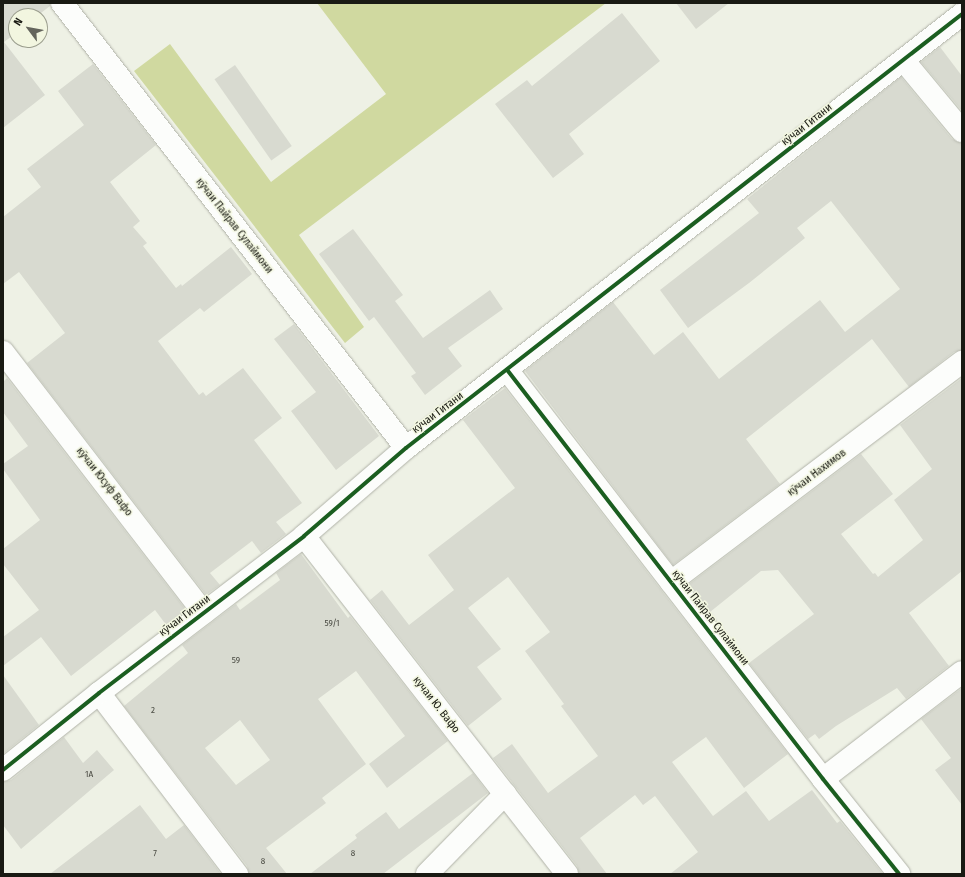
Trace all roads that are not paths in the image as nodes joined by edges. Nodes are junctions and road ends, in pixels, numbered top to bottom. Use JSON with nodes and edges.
{"nodes":[{"id":1,"x":62,"y":3,"type":"edge"},
{"id":2,"x":962,"y":14,"type":"edge"},
{"id":3,"x":904,"y":61,"type":"junction"},
{"id":4,"x":962,"y":131,"type":"edge"},
{"id":5,"x":3,"y":352,"type":"edge"},
{"id":6,"x":962,"y":362,"type":"edge"},
{"id":7,"x":508,"y":371,"type":"junction"},
{"id":8,"x":406,"y":448,"type":"junction"},
{"id":9,"x":304,"y":536,"type":"junction"},
{"id":10,"x":671,"y":582,"type":"junction"},
{"id":11,"x":204,"y":613,"type":"junction"},
{"id":12,"x":962,"y":672,"type":"edge"},
{"id":13,"x":99,"y":693,"type":"junction"},
{"id":14,"x":3,"y":770,"type":"edge"},
{"id":15,"x":823,"y":779,"type":"junction"},
{"id":16,"x":505,"y":794,"type":"junction"},
{"id":17,"x":236,"y":874,"type":"edge"},
{"id":18,"x":427,"y":874,"type":"edge"},
{"id":19,"x":567,"y":874,"type":"edge"},
{"id":20,"x":899,"y":874,"type":"edge"}],
"edges":[{"from":1,"to":8,"type":"street","name":"кӯчаи Пайрав Сулаймони"},
{"from":2,"to":3,"type":"street","name":"кӯчаи Гитани"},
{"from":3,"to":4,"type":"street"},
{"from":3,"to":7,"type":"street","name":"кӯчаи Гитани"},
{"from":5,"to":11,"type":"street","name":"кӯчаи Юсуф Вафо"},
{"from":6,"to":10,"type":"street","name":"кӯчаи Нахимов"},
{"from":7,"to":8,"type":"street","name":"кӯчаи Гитани"},
{"from":7,"to":10,"type":"street","name":"кӯчаи Пайрав Сулаймони"},
{"from":8,"to":9,"type":"street","name":"кӯчаи Гитани"},
{"from":9,"to":11,"type":"street","name":"кӯчаи Гитани"},
{"from":9,"to":16,"type":"street","name":"кучаи Ю. Вафо"},
{"from":10,"to":15,"type":"street","name":"кӯчаи Пайрав Сулаймони"},
{"from":11,"to":13,"type":"street","name":"кӯчаи Гитани"},
{"from":12,"to":15,"type":"street"},
{"from":13,"to":14,"type":"street","name":"кӯчаи Гитани"},
{"from":13,"to":17,"type":"street"},
{"from":15,"to":20,"type":"street","name":"кӯчаи Пайрав Сулаймони"},
{"from":16,"to":18,"type":"street"},
{"from":16,"to":19,"type":"street","name":"кучаи Ю. Вафо"}]}
